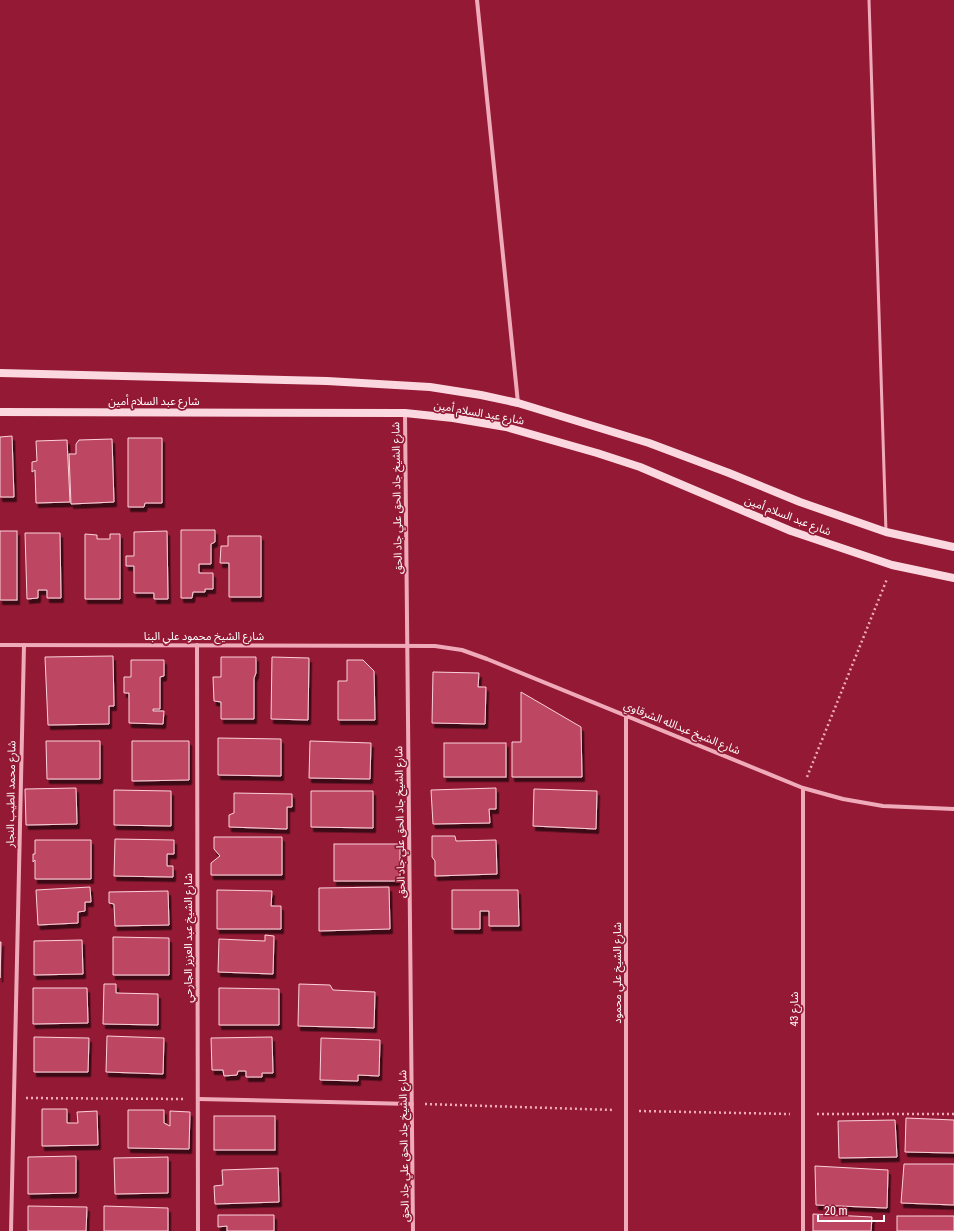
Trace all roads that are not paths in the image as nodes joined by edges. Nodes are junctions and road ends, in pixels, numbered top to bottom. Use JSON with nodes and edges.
{"nodes":[{"id":1,"x":476,"y":0,"type":"edge"},
{"id":2,"x":869,"y":0,"type":"edge"},
{"id":3,"x":0,"y":373,"type":"edge"},
{"id":4,"x":518,"y":403,"type":"junction"},
{"id":5,"x":0,"y":412,"type":"edge"},
{"id":6,"x":405,"y":413,"type":"junction"},
{"id":7,"x":886,"y":532,"type":"junction"},
{"id":8,"x":954,"y":547,"type":"edge"},
{"id":9,"x":954,"y":578,"type":"edge"},
{"id":10,"x":0,"y":645,"type":"edge"},
{"id":11,"x":24,"y":645,"type":"junction"},
{"id":12,"x":197,"y":645,"type":"junction"},
{"id":13,"x":407,"y":646,"type":"junction"},
{"id":14,"x":626,"y":715,"type":"junction"},
{"id":15,"x":803,"y":788,"type":"junction"},
{"id":16,"x":954,"y":808,"type":"edge"},
{"id":17,"x":198,"y":1099,"type":"junction"},
{"id":18,"x":412,"y":1104,"type":"junction"},
{"id":19,"x":11,"y":1231,"type":"edge"},
{"id":20,"x":198,"y":1231,"type":"edge"},
{"id":21,"x":413,"y":1231,"type":"edge"},
{"id":22,"x":626,"y":1231,"type":"edge"},
{"id":23,"x":803,"y":1231,"type":"edge"}],
"edges":[{"from":1,"to":4,"type":"street"},
{"from":2,"to":7,"type":"lane"},
{"from":3,"to":4,"type":"street","name":"شارع عبد السلام أمين"},
{"from":4,"to":7,"type":"street","name":"شارع عبد السلام أمين"},
{"from":5,"to":6,"type":"street","name":"شارع عبد السلام أمين"},
{"from":6,"to":9,"type":"street","name":"شارع عبد السلام أمين"},
{"from":6,"to":13,"type":"street","name":"شارع الشيخ جاد الحق علي جاد الحق"},
{"from":7,"to":8,"type":"street","name":"شارع عبد السلام أمين"},
{"from":10,"to":11,"type":"street","name":"شارع الشيخ محمود علي البنا"},
{"from":11,"to":12,"type":"street","name":"شارع الشيخ محمود علي البنا"},
{"from":11,"to":19,"type":"street","name":"شارع محمد الطيب النجار"},
{"from":12,"to":13,"type":"street","name":"شارع الشيخ محمود علي البنا"},
{"from":12,"to":17,"type":"street","name":"شارع الشيخ عبد العزيز الجارحي"},
{"from":13,"to":14,"type":"street","name":"شارع الشيخ عبدالله الشرقاوي"},
{"from":13,"to":18,"type":"street","name":"شارع الشيخ جاد الحق علي جاد الحق"},
{"from":14,"to":15,"type":"street","name":"شارع الشيخ عبدالله الشرقاوي"},
{"from":14,"to":22,"type":"street","name":"شارع الشيخ علي محمود"},
{"from":15,"to":16,"type":"street","name":"شارع الشيخ عبدالله الشرقاوي"},
{"from":15,"to":23,"type":"street","name":"شارع 43"},
{"from":17,"to":18,"type":"street"},
{"from":17,"to":20,"type":"street","name":"شارع الشيخ عبد العزيز الجارحي"},
{"from":18,"to":21,"type":"street","name":"شارع الشيخ جاد الحق علي جاد الحق"}]}
